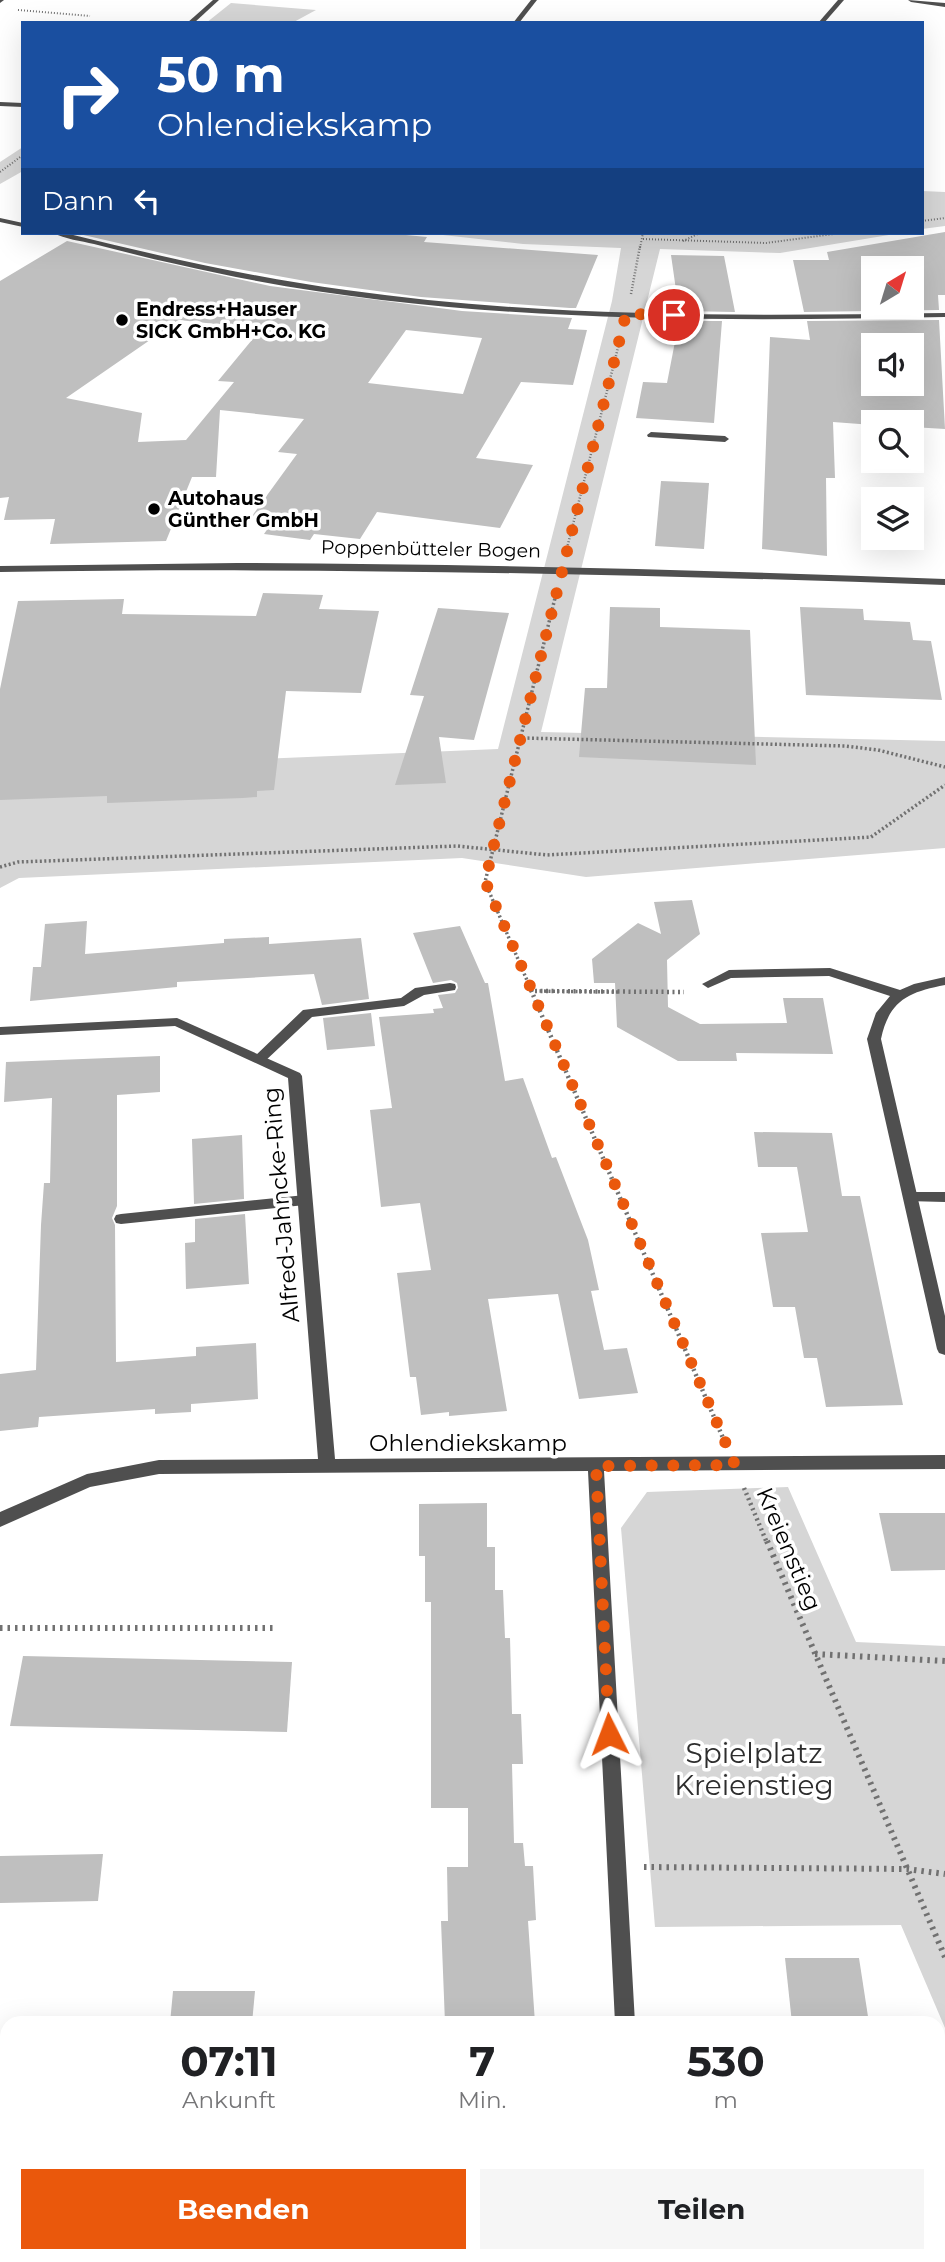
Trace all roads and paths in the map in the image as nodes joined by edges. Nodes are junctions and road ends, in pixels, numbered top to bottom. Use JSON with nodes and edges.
{"nodes":[{"id":1,"x":216,"y":0,"type":"edge"},
{"id":2,"x":534,"y":0,"type":"edge"},
{"id":3,"x":841,"y":0,"type":"edge"},
{"id":4,"x":911,"y":0,"type":"edge"},
{"id":5,"x":945,"y":5,"type":"edge"},
{"id":6,"x":13,"y":9,"type":"dead end"},
{"id":7,"x":90,"y":16,"type":"dead end"},
{"id":8,"x":192,"y":21,"type":"edge"},
{"id":9,"x":518,"y":21,"type":"edge"},
{"id":10,"x":823,"y":21,"type":"edge"},
{"id":11,"x":0,"y":104,"type":"edge"},
{"id":12,"x":21,"y":105,"type":"edge"},
{"id":13,"x":21,"y":156,"type":"edge"},
{"id":14,"x":0,"y":172,"type":"edge"},
{"id":15,"x":945,"y":219,"type":"edge"},
{"id":16,"x":0,"y":220,"type":"edge"},
{"id":17,"x":924,"y":221,"type":"edge"},
{"id":18,"x":21,"y":225,"type":"edge"},
{"id":19,"x":66,"y":235,"type":"edge"},
{"id":20,"x":643,"y":235,"type":"edge"},
{"id":21,"x":696,"y":235,"type":"edge"},
{"id":22,"x":826,"y":235,"type":"edge"},
{"id":23,"x":643,"y":239,"type":"junction"},
{"id":24,"x":682,"y":242,"type":"junction"},
{"id":25,"x":626,"y":314,"type":"junction"},
{"id":26,"x":945,"y":315,"type":"edge"},
{"id":27,"x":651,"y":435,"type":"dead end"},
{"id":28,"x":725,"y":439,"type":"dead end"},
{"id":29,"x":562,"y":568,"type":"junction"},
{"id":30,"x":0,"y":569,"type":"edge"},
{"id":31,"x":945,"y":582,"type":"edge"},
{"id":32,"x":523,"y":738,"type":"junction"},
{"id":33,"x":945,"y":767,"type":"edge"},
{"id":34,"x":945,"y":785,"type":"edge"},
{"id":35,"x":493,"y":851,"type":"junction"},
{"id":36,"x":0,"y":867,"type":"edge"},
{"id":37,"x":945,"y":981,"type":"edge"},
{"id":38,"x":708,"y":984,"type":"joint"},
{"id":39,"x":450,"y":987,"type":"dead end"},
{"id":40,"x":534,"y":991,"type":"junction"},
{"id":41,"x":899,"y":994,"type":"junction"},
{"id":42,"x":0,"y":1031,"type":"edge"},
{"id":43,"x":259,"y":1059,"type":"junction"},
{"id":44,"x":912,"y":1197,"type":"junction"},
{"id":45,"x":945,"y":1197,"type":"edge"},
{"id":46,"x":305,"y":1200,"type":"junction"},
{"id":47,"x":121,"y":1219,"type":"dead end"},
{"id":48,"x":945,"y":1349,"type":"edge"},
{"id":49,"x":945,"y":1462,"type":"edge"},
{"id":50,"x":735,"y":1465,"type":"junction"},
{"id":51,"x":327,"y":1466,"type":"junction"},
{"id":52,"x":596,"y":1466,"type":"junction"},
{"id":53,"x":0,"y":1522,"type":"edge"},
{"id":54,"x":0,"y":1628,"type":"edge"},
{"id":55,"x":277,"y":1628,"type":"dead end"},
{"id":56,"x":814,"y":1654,"type":"junction"},
{"id":57,"x":945,"y":1661,"type":"edge"},
{"id":58,"x":615,"y":1867,"type":"junction"},
{"id":59,"x":907,"y":1869,"type":"junction"},
{"id":60,"x":945,"y":1874,"type":"edge"},
{"id":61,"x":945,"y":1957,"type":"edge"},
{"id":62,"x":625,"y":2016,"type":"edge"}],
"edges":[{"from":1,"to":8,"type":"street"},
{"from":2,"to":9,"type":"street"},
{"from":3,"to":10,"type":"street"},
{"from":4,"to":5,"type":"street"},
{"from":6,"to":7,"type":"path"},
{"from":11,"to":12,"type":"street"},
{"from":13,"to":14,"type":"path"},
{"from":15,"to":17,"type":"path"},
{"from":16,"to":18,"type":"street"},
{"from":19,"to":25,"type":"street"},
{"from":20,"to":23,"type":"path","name":"Kreienstieg"},
{"from":21,"to":24,"type":"path"},
{"from":22,"to":24,"type":"path"},
{"from":23,"to":24,"type":"path"},
{"from":23,"to":25,"type":"path","name":"Kreienstieg"},
{"from":25,"to":26,"type":"street"},
{"from":25,"to":29,"type":"path","name":"Kreienstieg"},
{"from":27,"to":28,"type":"street"},
{"from":29,"to":30,"type":"street","name":"Poppenbütteler Bogen"},
{"from":29,"to":31,"type":"street","name":"Poppenbütteler Bogen"},
{"from":29,"to":32,"type":"path","name":"Kreienstieg"},
{"from":32,"to":33,"type":"path"},
{"from":32,"to":35,"type":"path","name":"Kreienstieg"},
{"from":34,"to":35,"type":"path"},
{"from":35,"to":36,"type":"path"},
{"from":35,"to":40,"type":"path","name":"Kreienstieg"},
{"from":37,"to":41,"type":"street"},
{"from":38,"to":40,"type":"path"},
{"from":38,"to":41,"type":"street"},
{"from":39,"to":43,"type":"street"},
{"from":40,"to":50,"type":"path","name":"Kreienstieg"},
{"from":41,"to":44,"type":"street"},
{"from":42,"to":43,"type":"street","name":"Alfred-Jahncke-Ring"},
{"from":43,"to":46,"type":"street","name":"Alfred-Jahncke-Ring"},
{"from":44,"to":45,"type":"street"},
{"from":44,"to":48,"type":"street"},
{"from":46,"to":47,"type":"street"},
{"from":46,"to":51,"type":"street","name":"Alfred-Jahncke-Ring"},
{"from":49,"to":50,"type":"street","name":"Ohlendiekskamp"},
{"from":50,"to":52,"type":"street","name":"Ohlendiekskamp"},
{"from":50,"to":56,"type":"path","name":"Kreienstieg"},
{"from":51,"to":52,"type":"street","name":"Ohlendiekskamp"},
{"from":51,"to":53,"type":"street","name":"Ohlendiekskamp"},
{"from":52,"to":58,"type":"street"},
{"from":54,"to":55,"type":"path"},
{"from":56,"to":57,"type":"path"},
{"from":56,"to":59,"type":"path","name":"Kreienstieg"},
{"from":58,"to":59,"type":"path"},
{"from":58,"to":62,"type":"street"},
{"from":59,"to":60,"type":"path"},
{"from":59,"to":61,"type":"path","name":"Kreienstieg"}]}
